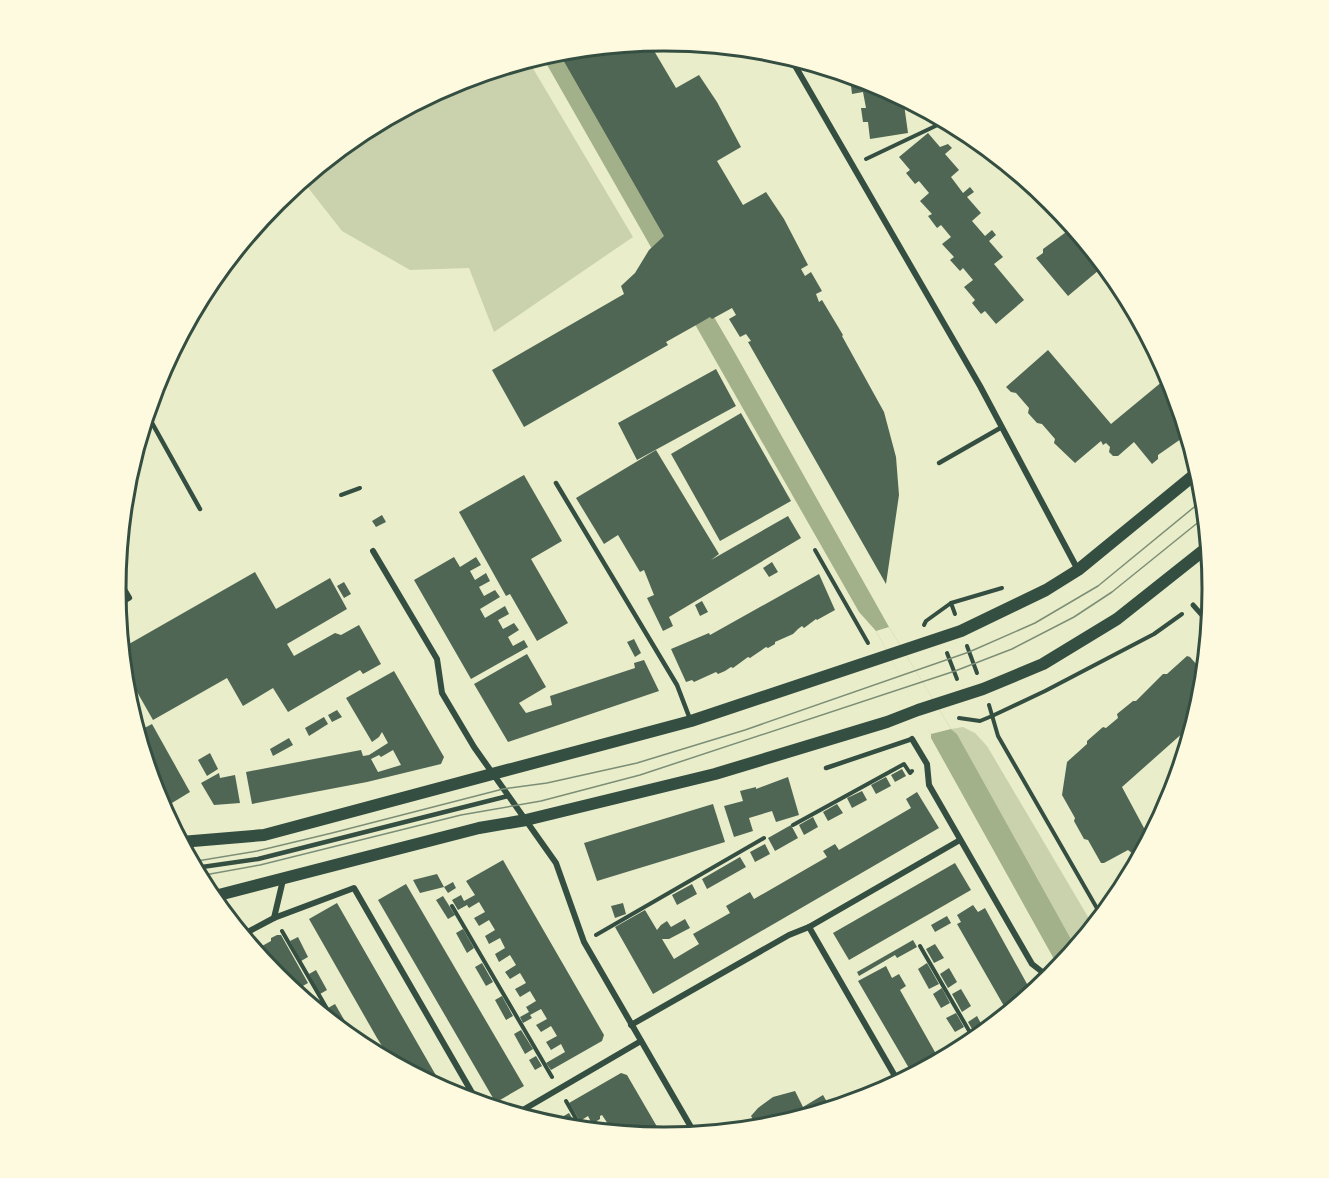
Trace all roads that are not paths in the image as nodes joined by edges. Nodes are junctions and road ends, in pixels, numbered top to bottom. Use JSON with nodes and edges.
{"nodes":[{"id":1,"x":796,"y":67,"type":"edge"},
{"id":2,"x":153,"y":424,"type":"edge"},
{"id":3,"x":1002,"y":428,"type":"junction"},
{"id":4,"x":939,"y":463,"type":"dead end"},
{"id":5,"x":1191,"y":478,"type":"edge"},
{"id":6,"x":556,"y":483,"type":"dead end"},
{"id":7,"x":200,"y":509,"type":"dead end"},
{"id":8,"x":373,"y":550,"type":"dead end"},
{"id":9,"x":1201,"y":552,"type":"edge"},
{"id":10,"x":1078,"y":570,"type":"junction"},
{"id":11,"x":1193,"y":605,"type":"road end"},
{"id":12,"x":1201,"y":615,"type":"edge"},
{"id":13,"x":691,"y":722,"type":"junction"},
{"id":14,"x":912,"y":739,"type":"joint"},
{"id":15,"x":826,"y":768,"type":"dead end"},
{"id":16,"x":492,"y":773,"type":"junction"},
{"id":17,"x":508,"y":796,"type":"junction"},
{"id":18,"x":526,"y":820,"type":"junction"},
{"id":19,"x":960,"y":840,"type":"junction"},
{"id":20,"x":190,"y":841,"type":"edge"},
{"id":21,"x":204,"y":867,"type":"edge"},
{"id":22,"x":283,"y":880,"type":"junction"},
{"id":23,"x":222,"y":894,"type":"edge"},
{"id":24,"x":274,"y":918,"type":"junction"},
{"id":25,"x":809,"y":927,"type":"junction"},
{"id":26,"x":249,"y":931,"type":"edge"},
{"id":27,"x":1042,"y":972,"type":"edge"},
{"id":28,"x":631,"y":1025,"type":"junction"},
{"id":29,"x":641,"y":1041,"type":"junction"},
{"id":30,"x":895,"y":1075,"type":"edge"},
{"id":31,"x":471,"y":1090,"type":"edge"},
{"id":32,"x":524,"y":1109,"type":"edge"},
{"id":33,"x":691,"y":1126,"type":"edge"}],
"edges":[{"from":1,"to":3,"type":"street"},
{"from":2,"to":7,"type":"lane"},
{"from":3,"to":4,"type":"lane"},
{"from":3,"to":10,"type":"street"},
{"from":5,"to":10,"type":"main road"},
{"from":6,"to":13,"type":"lane"},
{"from":8,"to":16,"type":"street"},
{"from":9,"to":18,"type":"main road"},
{"from":10,"to":13,"type":"main road"},
{"from":11,"to":12,"type":"street"},
{"from":13,"to":16,"type":"main road"},
{"from":14,"to":15,"type":"lane"},
{"from":14,"to":19,"type":"street"},
{"from":16,"to":17,"type":"street"},
{"from":16,"to":20,"type":"main road"},
{"from":17,"to":18,"type":"street"},
{"from":17,"to":21,"type":"lane"},
{"from":18,"to":22,"type":"main road"},
{"from":18,"to":28,"type":"street"},
{"from":19,"to":25,"type":"street"},
{"from":19,"to":27,"type":"street"},
{"from":22,"to":23,"type":"main road"},
{"from":22,"to":24,"type":"street"},
{"from":24,"to":26,"type":"street"},
{"from":24,"to":31,"type":"street"},
{"from":25,"to":28,"type":"street"},
{"from":25,"to":30,"type":"street"},
{"from":28,"to":29,"type":"street"},
{"from":29,"to":32,"type":"street"},
{"from":29,"to":33,"type":"street"}]}
